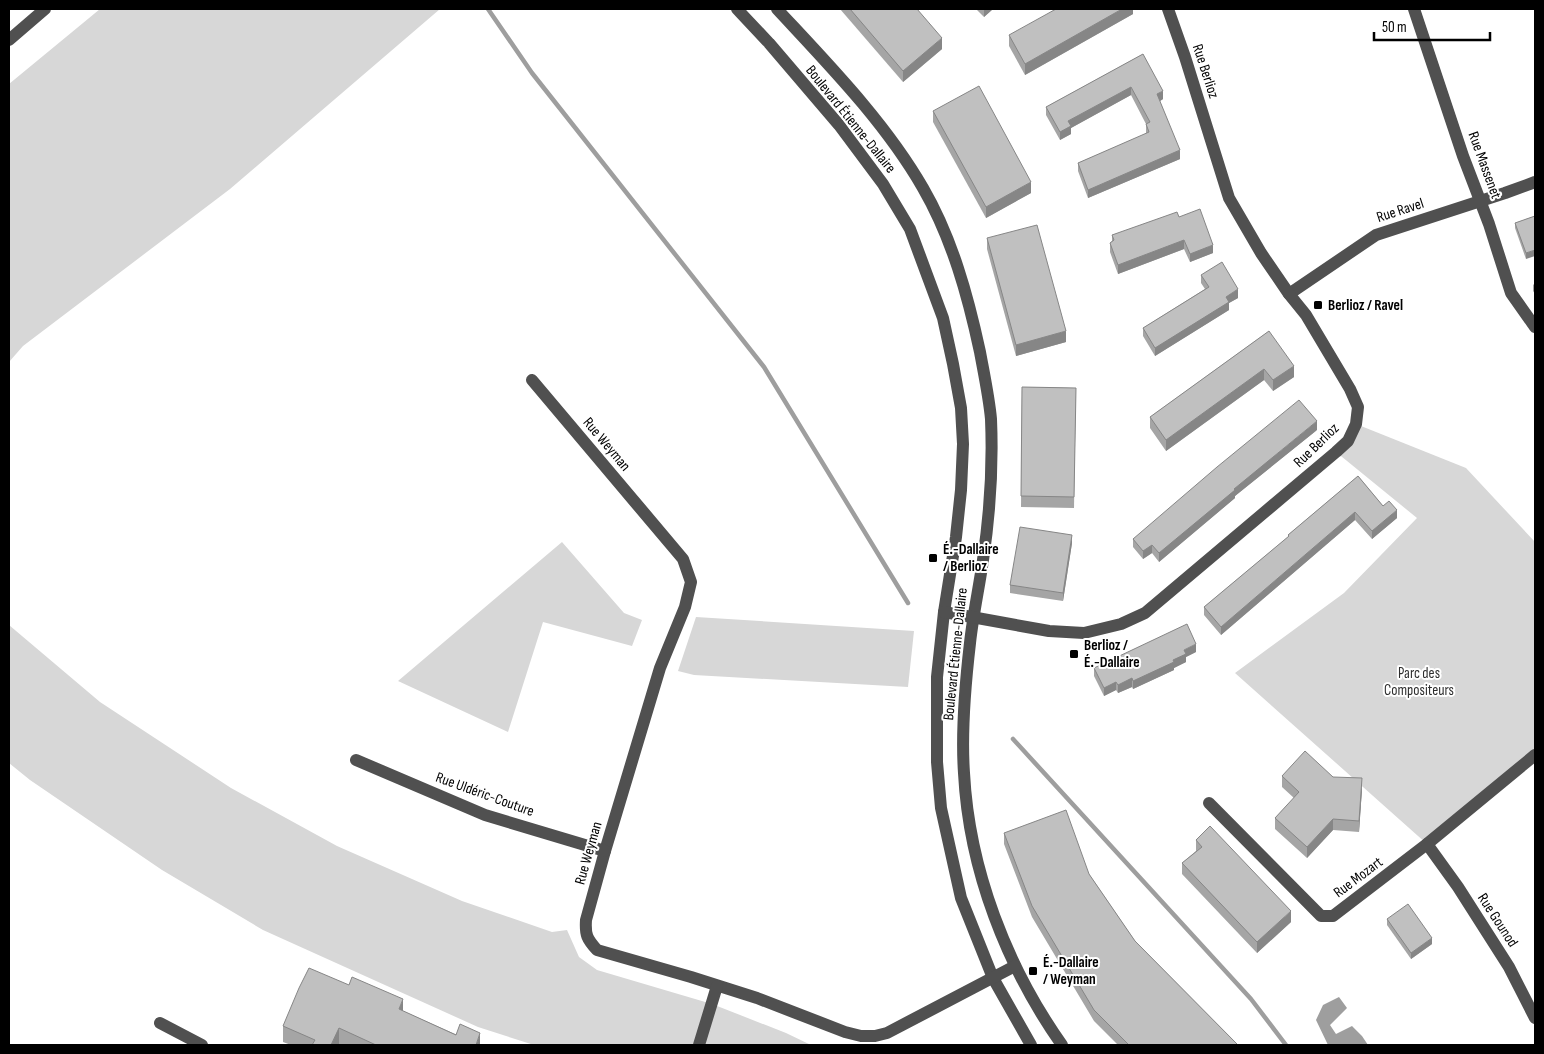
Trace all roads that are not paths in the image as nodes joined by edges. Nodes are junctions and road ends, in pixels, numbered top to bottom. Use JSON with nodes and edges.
{"nodes":[{"id":1,"x":45,"y":9,"type":"edge"},
{"id":2,"x":737,"y":9,"type":"edge"},
{"id":3,"x":777,"y":9,"type":"edge"},
{"id":4,"x":1168,"y":9,"type":"edge"},
{"id":5,"x":1414,"y":9,"type":"edge"},
{"id":6,"x":9,"y":40,"type":"edge"},
{"id":7,"x":1535,"y":182,"type":"edge"},
{"id":8,"x":1480,"y":201,"type":"junction"},
{"id":9,"x":1289,"y":294,"type":"junction"},
{"id":10,"x":1535,"y":327,"type":"edge"},
{"id":11,"x":532,"y":380,"type":"dead end"},
{"id":12,"x":944,"y":612,"type":"junction"},
{"id":13,"x":973,"y":618,"type":"junction"},
{"id":14,"x":1535,"y":755,"type":"edge"},
{"id":15,"x":356,"y":760,"type":"dead end"},
{"id":16,"x":1209,"y":803,"type":"dead end"},
{"id":17,"x":1428,"y":844,"type":"junction"},
{"id":18,"x":605,"y":851,"type":"junction"},
{"id":19,"x":1015,"y":966,"type":"junction"},
{"id":20,"x":993,"y":978,"type":"junction"},
{"id":21,"x":717,"y":986,"type":"junction"},
{"id":22,"x":1535,"y":1018,"type":"edge"},
{"id":23,"x":160,"y":1023,"type":"dead end"},
{"id":24,"x":202,"y":1045,"type":"edge"},
{"id":25,"x":699,"y":1045,"type":"edge"},
{"id":26,"x":1031,"y":1045,"type":"edge"},
{"id":27,"x":1062,"y":1045,"type":"edge"}],
"edges":[{"from":1,"to":6,"type":"street"},
{"from":2,"to":12,"type":"street","name":"Boulevard Étienne-Dallaire"},
{"from":3,"to":13,"type":"street","name":"Boulevard Étienne-Dallaire"},
{"from":4,"to":9,"type":"street","name":"Rue Berlioz"},
{"from":5,"to":8,"type":"street","name":"Rue Massenet"},
{"from":7,"to":8,"type":"street","name":"Rue Ravel"},
{"from":8,"to":9,"type":"street","name":"Rue Ravel"},
{"from":8,"to":10,"type":"street","name":"Rue Massenet"},
{"from":9,"to":13,"type":"street","name":"Rue Berlioz"},
{"from":11,"to":18,"type":"street","name":"Rue Weyman"},
{"from":12,"to":13,"type":"street","name":"Rue Berlioz"},
{"from":12,"to":20,"type":"street","name":"Boulevard Étienne-Dallaire"},
{"from":13,"to":19,"type":"street","name":"Boulevard Étienne-Dallaire"},
{"from":14,"to":17,"type":"street","name":"Rue Mozart"},
{"from":15,"to":18,"type":"street","name":"Rue Uldéric-Couture"},
{"from":16,"to":17,"type":"street","name":"Rue Mozart"},
{"from":17,"to":22,"type":"street","name":"Rue Gounod"},
{"from":18,"to":21,"type":"street","name":"Rue Weyman"},
{"from":19,"to":20,"type":"street","name":"Rue Weyman"},
{"from":19,"to":27,"type":"street","name":"Boulevard Étienne-Dallaire"},
{"from":20,"to":21,"type":"street","name":"Rue Weyman"},
{"from":20,"to":26,"type":"street","name":"Boulevard Étienne-Dallaire"},
{"from":21,"to":25,"type":"street"},
{"from":23,"to":24,"type":"street"}]}
